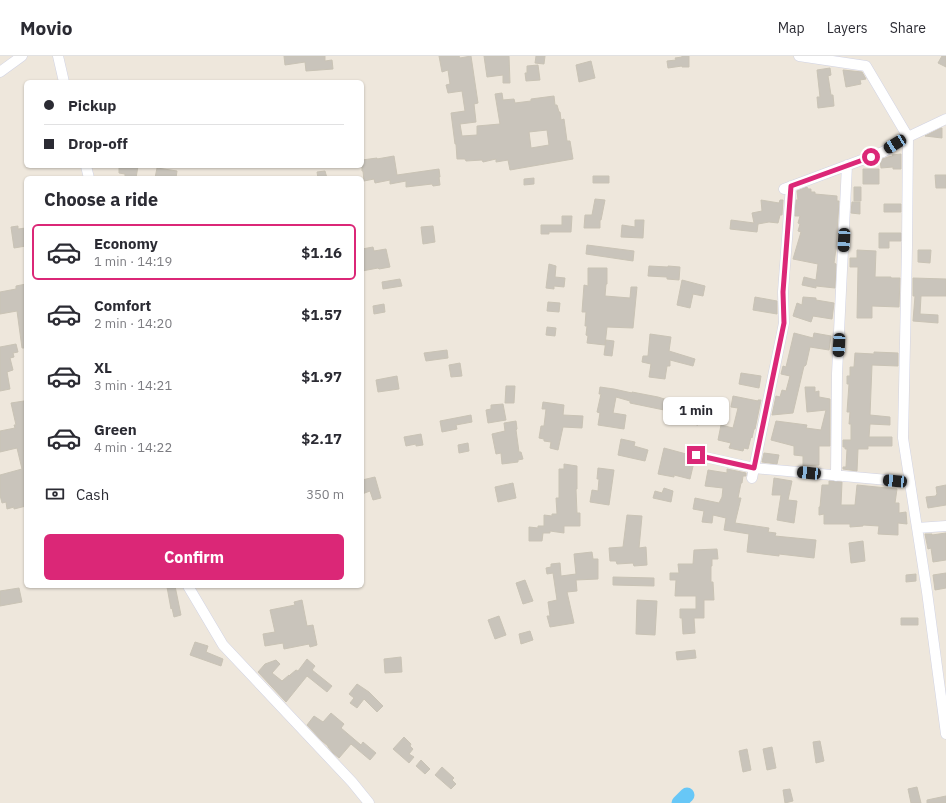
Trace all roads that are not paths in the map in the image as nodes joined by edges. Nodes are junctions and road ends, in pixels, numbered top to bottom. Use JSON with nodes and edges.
{"nodes":[{"id":1,"x":22,"y":56,"type":"edge"},
{"id":2,"x":58,"y":56,"type":"edge"},
{"id":3,"x":799,"y":56,"type":"edge"},
{"id":4,"x":867,"y":61,"type":"edge"},
{"id":5,"x":0,"y":72,"type":"edge"},
{"id":6,"x":64,"y":80,"type":"edge"},
{"id":7,"x":946,"y":119,"type":"edge"},
{"id":8,"x":908,"y":137,"type":"junction"},
{"id":9,"x":847,"y":165,"type":"junction"},
{"id":10,"x":696,"y":455,"type":"dead end"},
{"id":11,"x":753,"y":473,"type":"junction"},
{"id":12,"x":836,"y":476,"type":"junction"},
{"id":13,"x":910,"y":482,"type":"junction"},
{"id":14,"x":946,"y":526,"type":"edge"},
{"id":15,"x":917,"y":528,"type":"junction"},
{"id":16,"x":189,"y":588,"type":"edge"},
{"id":17,"x":946,"y":734,"type":"edge"},
{"id":18,"x":368,"y":803,"type":"edge"}],
"edges":[{"from":1,"to":5,"type":"street"},
{"from":2,"to":6,"type":"street"},
{"from":3,"to":4,"type":"street"},
{"from":4,"to":8,"type":"street"},
{"from":7,"to":8,"type":"street"},
{"from":8,"to":9,"type":"street"},
{"from":8,"to":13,"type":"street"},
{"from":9,"to":11,"type":"street"},
{"from":9,"to":12,"type":"street"},
{"from":10,"to":11,"type":"street"},
{"from":11,"to":12,"type":"street"},
{"from":12,"to":13,"type":"street"},
{"from":13,"to":15,"type":"street"},
{"from":14,"to":15,"type":"street"},
{"from":15,"to":17,"type":"street"},
{"from":16,"to":18,"type":"street"}]}
